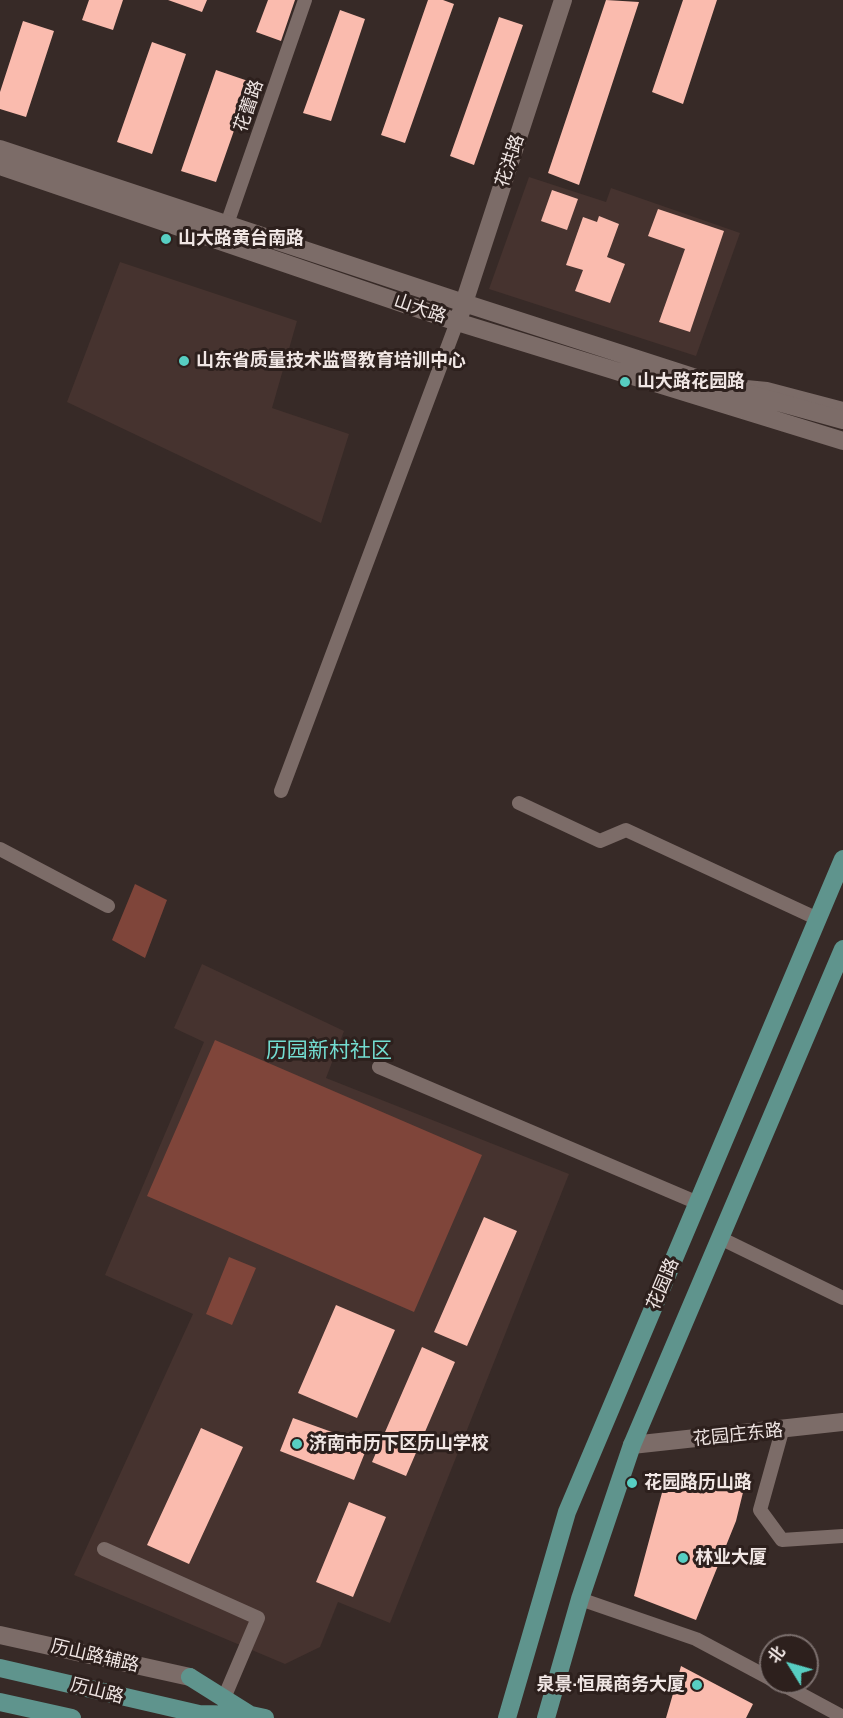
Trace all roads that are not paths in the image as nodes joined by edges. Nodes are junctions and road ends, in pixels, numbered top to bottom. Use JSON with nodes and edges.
{"nodes":[{"id":1,"x":305,"y":0,"type":"edge"},
{"id":2,"x":563,"y":0,"type":"edge"},
{"id":3,"x":0,"y":149,"type":"edge"},
{"id":4,"x":0,"y":166,"type":"edge"},
{"id":5,"x":227,"y":224,"type":"junction"},
{"id":6,"x":464,"y":303,"type":"junction"},
{"id":7,"x":457,"y":322,"type":"junction"},
{"id":8,"x":724,"y":387,"type":"junction"},
{"id":9,"x":843,"y":409,"type":"edge"},
{"id":10,"x":843,"y":420,"type":"edge"},
{"id":11,"x":843,"y":441,"type":"edge"},
{"id":12,"x":281,"y":791,"type":"dead end"},
{"id":13,"x":519,"y":803,"type":"dead end"},
{"id":14,"x":0,"y":849,"type":"edge"},
{"id":15,"x":843,"y":859,"type":"edge"},
{"id":16,"x":108,"y":906,"type":"dead end"},
{"id":17,"x":818,"y":919,"type":"junction"},
{"id":18,"x":843,"y":949,"type":"edge"},
{"id":19,"x":379,"y":1067,"type":"dead end"},
{"id":20,"x":698,"y":1203,"type":"junction"},
{"id":21,"x":720,"y":1238,"type":"junction"},
{"id":22,"x":843,"y":1298,"type":"edge"},
{"id":23,"x":843,"y":1422,"type":"edge"},
{"id":24,"x":782,"y":1431,"type":"junction"},
{"id":25,"x":632,"y":1445,"type":"junction"},
{"id":26,"x":843,"y":1536,"type":"edge"},
{"id":27,"x":105,"y":1549,"type":"dead end"},
{"id":28,"x":580,"y":1599,"type":"junction"},
{"id":29,"x":0,"y":1635,"type":"edge"},
{"id":30,"x":0,"y":1668,"type":"edge"},
{"id":31,"x":759,"y":1672,"type":"edge"},
{"id":32,"x":800,"y":1694,"type":"edge"},
{"id":33,"x":224,"y":1698,"type":"junction"},
{"id":34,"x":0,"y":1702,"type":"edge"},
{"id":35,"x":258,"y":1716,"type":"edge"},
{"id":36,"x":843,"y":1717,"type":"edge"},
{"id":37,"x":72,"y":1718,"type":"edge"},
{"id":38,"x":507,"y":1718,"type":"edge"},
{"id":39,"x":546,"y":1718,"type":"edge"}],
"edges":[{"from":1,"to":5,"type":"street","name":"花蕾路"},
{"from":2,"to":6,"type":"main road","name":"花洪路"},
{"from":3,"to":5,"type":"main road","name":"山大路"},
{"from":4,"to":7,"type":"main road","name":"山大路"},
{"from":5,"to":6,"type":"main road","name":"山大路"},
{"from":6,"to":7,"type":"main road","name":"花洪路"},
{"from":6,"to":8,"type":"main road","name":"山大路"},
{"from":7,"to":11,"type":"main road","name":"山大路"},
{"from":7,"to":12,"type":"street"},
{"from":8,"to":9,"type":"street","name":"山大路"},
{"from":8,"to":10,"type":"main road","name":"山大路"},
{"from":13,"to":17,"type":"street"},
{"from":14,"to":16,"type":"street"},
{"from":15,"to":17,"type":"main road","name":"花园路"},
{"from":17,"to":20,"type":"main road","name":"花园路"},
{"from":18,"to":21,"type":"main road","name":"花园路"},
{"from":19,"to":20,"type":"street"},
{"from":20,"to":38,"type":"main road","name":"花园路"},
{"from":21,"to":22,"type":"street"},
{"from":21,"to":25,"type":"main road","name":"花园路"},
{"from":23,"to":24,"type":"main road","name":"花园庄东路"},
{"from":24,"to":25,"type":"main road","name":"花园庄东路"},
{"from":24,"to":26,"type":"street"},
{"from":25,"to":28,"type":"main road","name":"花园路"},
{"from":27,"to":33,"type":"street"},
{"from":28,"to":31,"type":"street"},
{"from":28,"to":39,"type":"main road","name":"花园路"},
{"from":29,"to":33,"type":"main road","name":"历山路辅路"},
{"from":30,"to":35,"type":"main road","name":"历山路"},
{"from":32,"to":36,"type":"street"},
{"from":33,"to":35,"type":"main road"},
{"from":34,"to":37,"type":"main road","name":"历山路"}]}
